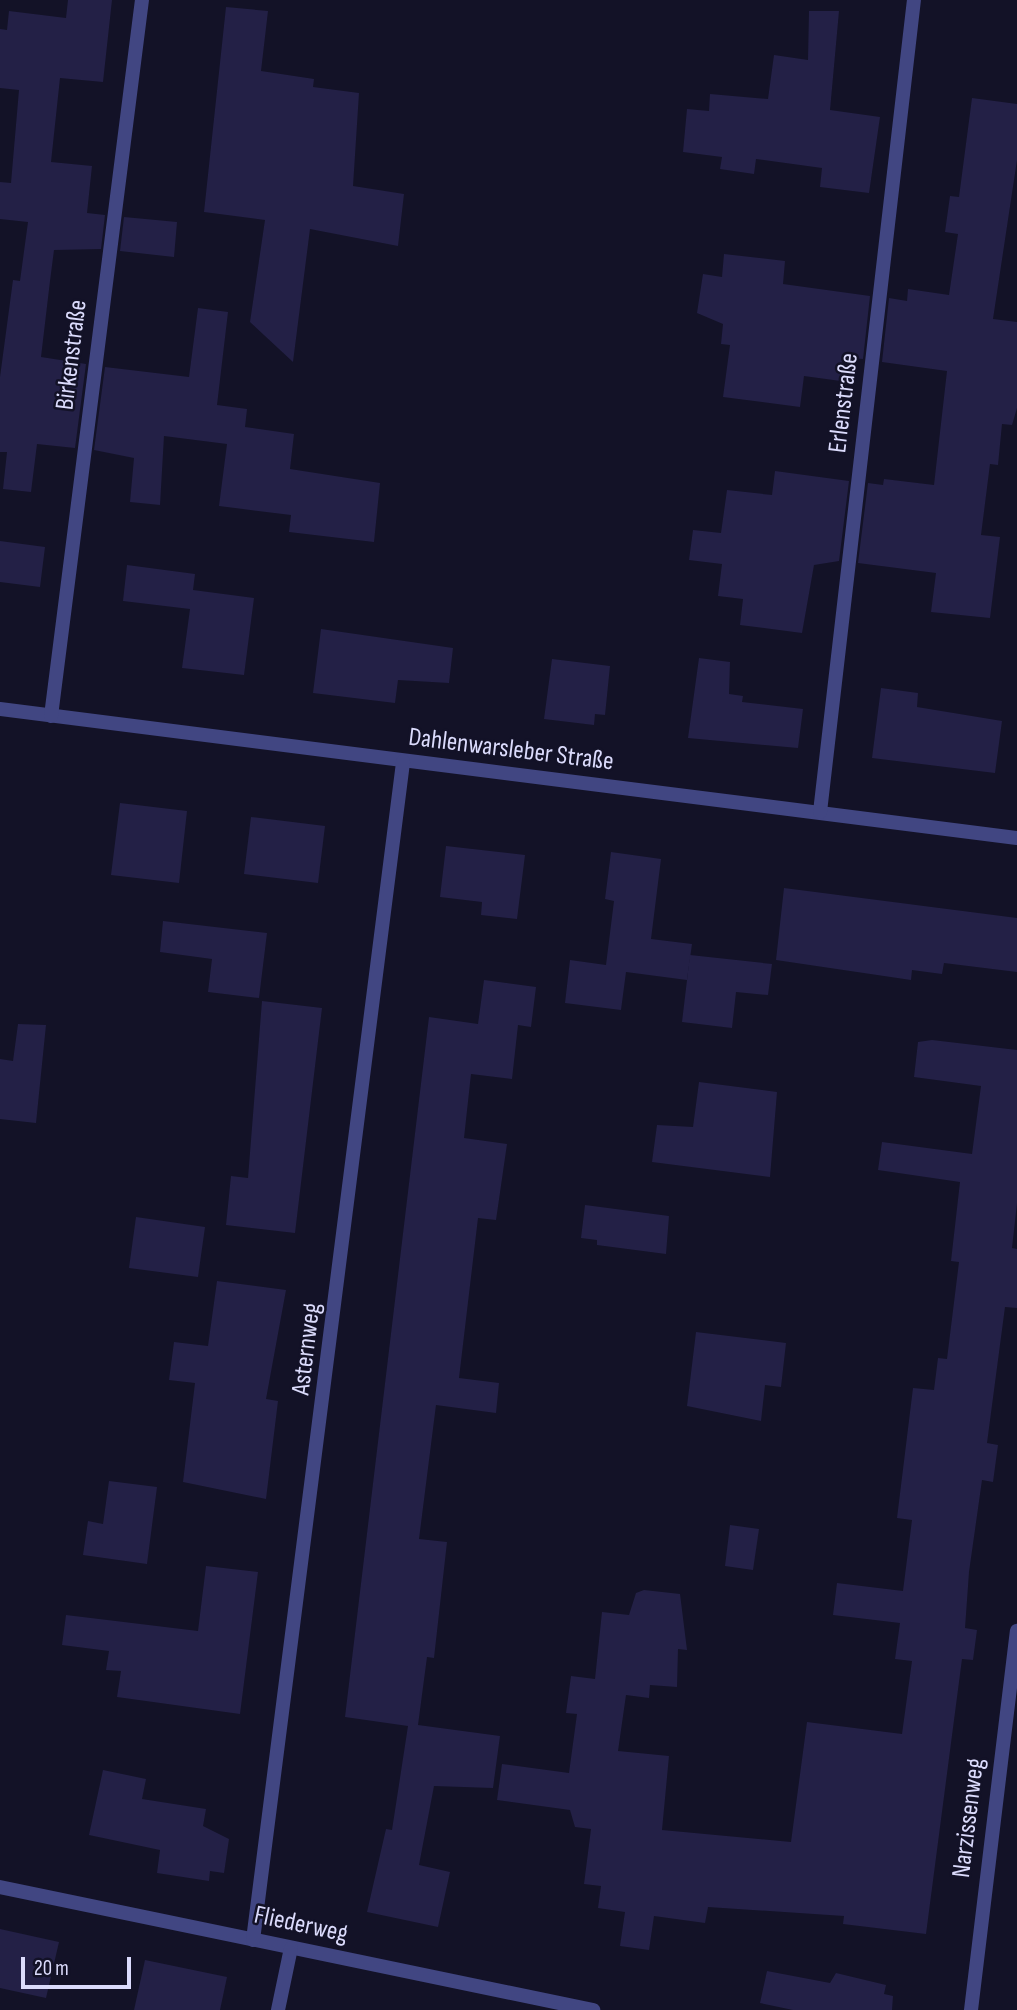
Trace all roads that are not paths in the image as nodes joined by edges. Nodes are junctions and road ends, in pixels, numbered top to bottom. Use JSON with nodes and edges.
{"nodes":[{"id":1,"x":142,"y":0,"type":"edge"},
{"id":2,"x":914,"y":0,"type":"edge"},
{"id":3,"x":0,"y":709,"type":"edge"},
{"id":4,"x":51,"y":716,"type":"junction"},
{"id":5,"x":403,"y":762,"type":"junction"},
{"id":6,"x":820,"y":812,"type":"junction"},
{"id":7,"x":1017,"y":838,"type":"edge"},
{"id":8,"x":1017,"y":1631,"type":"edge"},
{"id":9,"x":0,"y":1887,"type":"edge"},
{"id":10,"x":253,"y":1940,"type":"junction"},
{"id":11,"x":291,"y":1948,"type":"junction"},
{"id":12,"x":278,"y":2010,"type":"edge"},
{"id":13,"x":593,"y":2010,"type":"edge"},
{"id":14,"x":971,"y":2010,"type":"edge"}],
"edges":[{"from":1,"to":4,"type":"street","name":"Birkenstraße"},
{"from":2,"to":6,"type":"street","name":"Erlenstraße"},
{"from":3,"to":4,"type":"street","name":"Dahlenwarsleber Straße"},
{"from":4,"to":5,"type":"street","name":"Dahlenwarsleber Straße"},
{"from":5,"to":6,"type":"street","name":"Dahlenwarsleber Straße"},
{"from":5,"to":10,"type":"street","name":"Asternweg"},
{"from":6,"to":7,"type":"street","name":"Dahlenwarsleber Straße"},
{"from":8,"to":14,"type":"street","name":"Narzissenweg"},
{"from":9,"to":10,"type":"street","name":"Fliederweg"},
{"from":10,"to":11,"type":"street","name":"Fliederweg"},
{"from":11,"to":12,"type":"street"},
{"from":11,"to":13,"type":"street","name":"Fliederweg"}]}
